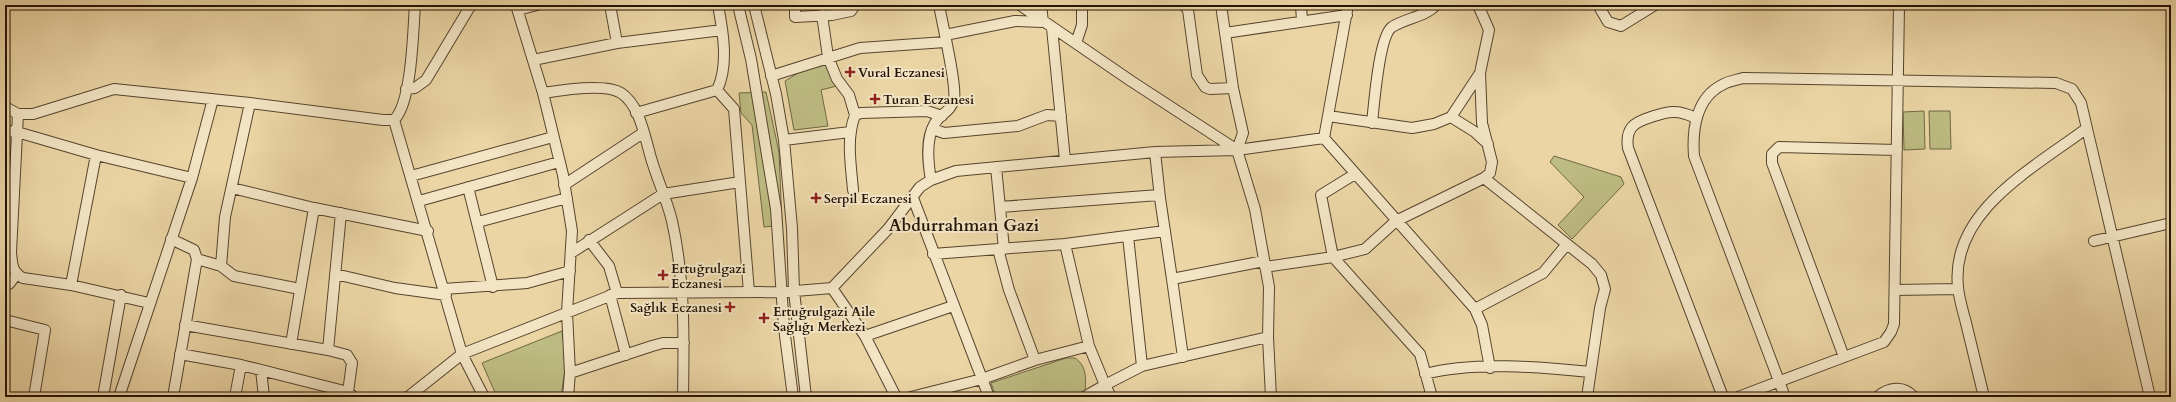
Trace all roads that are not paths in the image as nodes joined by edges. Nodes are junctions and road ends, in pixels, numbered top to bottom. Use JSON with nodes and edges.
{"nodes":[{"id":1,"x":415,"y":5,"type":"edge"},
{"id":2,"x":471,"y":5,"type":"edge"},
{"id":3,"x":537,"y":5,"type":"edge"},
{"id":4,"x":610,"y":5,"type":"edge"},
{"id":5,"x":718,"y":5,"type":"edge"},
{"id":6,"x":738,"y":5,"type":"edge"},
{"id":7,"x":754,"y":5,"type":"edge"},
{"id":8,"x":795,"y":5,"type":"edge"},
{"id":9,"x":855,"y":5,"type":"edge"},
{"id":10,"x":939,"y":5,"type":"edge"},
{"id":11,"x":1020,"y":5,"type":"edge"},
{"id":12,"x":1041,"y":5,"type":"edge"},
{"id":13,"x":1082,"y":5,"type":"edge"},
{"id":14,"x":1184,"y":5,"type":"edge"},
{"id":15,"x":1220,"y":5,"type":"edge"},
{"id":16,"x":1301,"y":5,"type":"edge"},
{"id":17,"x":1436,"y":5,"type":"edge"},
{"id":18,"x":1478,"y":5,"type":"edge"},
{"id":19,"x":1598,"y":5,"type":"edge"},
{"id":20,"x":1655,"y":5,"type":"edge"},
{"id":21,"x":1899,"y":5,"type":"edge"},
{"id":22,"x":517,"y":7,"type":"edge"},
{"id":23,"x":1348,"y":10,"type":"edge"},
{"id":24,"x":822,"y":15,"type":"junction"},
{"id":25,"x":1043,"y":22,"type":"junction"},
{"id":26,"x":1302,"y":22,"type":"junction"},
{"id":27,"x":1052,"y":28,"type":"junction"},
{"id":28,"x":722,"y":30,"type":"junction"},
{"id":29,"x":1225,"y":33,"type":"junction"},
{"id":30,"x":945,"y":38,"type":"junction"},
{"id":31,"x":617,"y":43,"type":"junction"},
{"id":32,"x":1076,"y":43,"type":"junction"},
{"id":33,"x":828,"y":57,"type":"junction"},
{"id":34,"x":533,"y":60,"type":"junction"},
{"id":35,"x":1480,"y":73,"type":"junction"},
{"id":36,"x":771,"y":76,"type":"junction"},
{"id":37,"x":1898,"y":81,"type":"junction"},
{"id":38,"x":1234,"y":88,"type":"junction"},
{"id":39,"x":406,"y":89,"type":"junction"},
{"id":40,"x":717,"y":90,"type":"junction"},
{"id":41,"x":543,"y":93,"type":"junction"},
{"id":42,"x":213,"y":99,"type":"junction"},
{"id":43,"x":250,"y":103,"type":"junction"},
{"id":44,"x":5,"y":108,"type":"edge"},
{"id":45,"x":636,"y":113,"type":"junction"},
{"id":46,"x":18,"y":114,"type":"junction"},
{"id":47,"x":855,"y":115,"type":"junction"},
{"id":48,"x":942,"y":116,"type":"junction"},
{"id":49,"x":1061,"y":116,"type":"junction"},
{"id":50,"x":1328,"y":116,"type":"junction"},
{"id":51,"x":1451,"y":117,"type":"junction"},
{"id":52,"x":1696,"y":118,"type":"junction"},
{"id":53,"x":394,"y":120,"type":"junction"},
{"id":54,"x":1372,"y":123,"type":"junction"},
{"id":55,"x":2087,"y":128,"type":"junction"},
{"id":56,"x":933,"y":129,"type":"junction"},
{"id":57,"x":5,"y":131,"type":"edge"},
{"id":58,"x":18,"y":132,"type":"junction"},
{"id":59,"x":850,"y":132,"type":"junction"},
{"id":60,"x":643,"y":133,"type":"junction"},
{"id":61,"x":553,"y":137,"type":"junction"},
{"id":62,"x":1324,"y":138,"type":"junction"},
{"id":63,"x":784,"y":140,"type":"junction"},
{"id":64,"x":1488,"y":144,"type":"junction"},
{"id":65,"x":1236,"y":150,"type":"junction"},
{"id":66,"x":1897,"y":150,"type":"junction"},
{"id":67,"x":1155,"y":152,"type":"junction"},
{"id":68,"x":96,"y":155,"type":"junction"},
{"id":69,"x":1065,"y":160,"type":"junction"},
{"id":70,"x":559,"y":162,"type":"junction"},
{"id":71,"x":996,"y":167,"type":"junction"},
{"id":72,"x":1354,"y":174,"type":"junction"},
{"id":73,"x":411,"y":176,"type":"junction"},
{"id":74,"x":192,"y":178,"type":"junction"},
{"id":75,"x":1484,"y":178,"type":"junction"},
{"id":76,"x":931,"y":180,"type":"junction"},
{"id":77,"x":740,"y":182,"type":"junction"},
{"id":78,"x":5,"y":183,"type":"edge"},
{"id":79,"x":16,"y":183,"type":"junction"},
{"id":80,"x":564,"y":185,"type":"junction"},
{"id":81,"x":468,"y":187,"type":"junction"},
{"id":82,"x":232,"y":188,"type":"junction"},
{"id":83,"x":853,"y":190,"type":"dead end"},
{"id":84,"x":663,"y":194,"type":"junction"},
{"id":85,"x":1159,"y":195,"type":"junction"},
{"id":86,"x":567,"y":198,"type":"junction"},
{"id":87,"x":913,"y":198,"type":"junction"},
{"id":88,"x":419,"y":201,"type":"junction"},
{"id":89,"x":1000,"y":207,"type":"junction"},
{"id":90,"x":314,"y":208,"type":"junction"},
{"id":91,"x":341,"y":213,"type":"junction"},
{"id":92,"x":1396,"y":221,"type":"junction"},
{"id":93,"x":478,"y":222,"type":"junction"},
{"id":94,"x":2171,"y":223,"type":"edge"},
{"id":95,"x":428,"y":231,"type":"junction"},
{"id":96,"x":1165,"y":231,"type":"junction"},
{"id":97,"x":1128,"y":236,"type":"junction"},
{"id":98,"x":2112,"y":237,"type":"junction"},
{"id":99,"x":171,"y":239,"type":"junction"},
{"id":100,"x":589,"y":240,"type":"junction"},
{"id":101,"x":2094,"y":241,"type":"dead end"},
{"id":102,"x":1065,"y":244,"type":"junction"},
{"id":103,"x":1567,"y":244,"type":"junction"},
{"id":104,"x":1001,"y":249,"type":"junction"},
{"id":105,"x":8,"y":252,"type":"edge"},
{"id":106,"x":571,"y":253,"type":"junction"},
{"id":107,"x":933,"y":254,"type":"junction"},
{"id":108,"x":1332,"y":257,"type":"junction"},
{"id":109,"x":197,"y":259,"type":"junction"},
{"id":110,"x":1265,"y":264,"type":"junction"},
{"id":111,"x":221,"y":266,"type":"junction"},
{"id":112,"x":570,"y":271,"type":"junction"},
{"id":113,"x":16,"y":274,"type":"junction"},
{"id":114,"x":335,"y":274,"type":"junction"},
{"id":115,"x":1172,"y":279,"type":"junction"},
{"id":116,"x":5,"y":284,"type":"edge"},
{"id":117,"x":71,"y":285,"type":"junction"},
{"id":118,"x":494,"y":287,"type":"junction"},
{"id":119,"x":832,"y":288,"type":"junction"},
{"id":120,"x":300,"y":289,"type":"junction"},
{"id":121,"x":1958,"y":289,"type":"junction"},
{"id":122,"x":1895,"y":290,"type":"junction"},
{"id":123,"x":794,"y":291,"type":"junction"},
{"id":124,"x":445,"y":292,"type":"junction"},
{"id":125,"x":749,"y":292,"type":"junction"},
{"id":126,"x":783,"y":292,"type":"junction"},
{"id":127,"x":682,"y":293,"type":"junction"},
{"id":128,"x":613,"y":294,"type":"junction"},
{"id":129,"x":121,"y":295,"type":"junction"},
{"id":130,"x":149,"y":303,"type":"junction"},
{"id":131,"x":953,"y":306,"type":"junction"},
{"id":132,"x":1475,"y":309,"type":"junction"},
{"id":133,"x":567,"y":312,"type":"junction"},
{"id":134,"x":5,"y":320,"type":"edge"},
{"id":135,"x":185,"y":325,"type":"junction"},
{"id":136,"x":865,"y":336,"type":"junction"},
{"id":137,"x":1268,"y":337,"type":"junction"},
{"id":138,"x":684,"y":342,"type":"junction"},
{"id":139,"x":291,"y":344,"type":"junction"},
{"id":140,"x":1089,"y":346,"type":"junction"},
{"id":141,"x":328,"y":350,"type":"junction"},
{"id":142,"x":180,"y":354,"type":"junction"},
{"id":143,"x":462,"y":354,"type":"junction"},
{"id":144,"x":626,"y":355,"type":"junction"},
{"id":145,"x":1183,"y":357,"type":"junction"},
{"id":146,"x":1844,"y":357,"type":"junction"},
{"id":147,"x":1035,"y":360,"type":"junction"},
{"id":148,"x":241,"y":365,"type":"junction"},
{"id":149,"x":1142,"y":366,"type":"junction"},
{"id":150,"x":1490,"y":368,"type":"junction"},
{"id":151,"x":261,"y":370,"type":"junction"},
{"id":152,"x":1590,"y":372,"type":"junction"},
{"id":153,"x":570,"y":373,"type":"junction"},
{"id":154,"x":1425,"y":374,"type":"junction"},
{"id":155,"x":982,"y":379,"type":"junction"},
{"id":156,"x":1779,"y":382,"type":"junction"},
{"id":157,"x":1105,"y":385,"type":"junction"},
{"id":158,"x":351,"y":394,"type":"edge"},
{"id":159,"x":34,"y":397,"type":"edge"},
{"id":160,"x":103,"y":397,"type":"edge"},
{"id":161,"x":119,"y":397,"type":"edge"},
{"id":162,"x":173,"y":397,"type":"edge"},
{"id":163,"x":235,"y":397,"type":"edge"},
{"id":164,"x":264,"y":397,"type":"edge"},
{"id":165,"x":408,"y":397,"type":"edge"},
{"id":166,"x":484,"y":397,"type":"edge"},
{"id":167,"x":568,"y":397,"type":"edge"},
{"id":168,"x":683,"y":397,"type":"edge"},
{"id":169,"x":793,"y":397,"type":"edge"},
{"id":170,"x":806,"y":397,"type":"edge"},
{"id":171,"x":896,"y":397,"type":"edge"},
{"id":172,"x":911,"y":397,"type":"edge"},
{"id":173,"x":989,"y":397,"type":"edge"},
{"id":174,"x":1084,"y":397,"type":"edge"},
{"id":175,"x":1111,"y":397,"type":"edge"},
{"id":176,"x":1271,"y":397,"type":"edge"},
{"id":177,"x":1432,"y":397,"type":"edge"},
{"id":178,"x":1587,"y":397,"type":"edge"},
{"id":179,"x":1723,"y":397,"type":"edge"},
{"id":180,"x":1738,"y":397,"type":"edge"},
{"id":181,"x":1785,"y":397,"type":"edge"},
{"id":182,"x":1878,"y":397,"type":"edge"},
{"id":183,"x":1914,"y":397,"type":"edge"},
{"id":184,"x":1984,"y":397,"type":"edge"},
{"id":185,"x":2150,"y":397,"type":"edge"}],
"edges":[{"from":1,"to":39,"type":"street"},
{"from":2,"to":39,"type":"street"},
{"from":3,"to":22,"type":"street"},
{"from":4,"to":31,"type":"street"},
{"from":5,"to":28,"type":"street"},
{"from":6,"to":126,"type":"street"},
{"from":7,"to":36,"type":"street"},
{"from":8,"to":24,"type":"street"},
{"from":9,"to":24,"type":"street"},
{"from":10,"to":30,"type":"street"},
{"from":11,"to":25,"type":"street"},
{"from":12,"to":25,"type":"street"},
{"from":13,"to":32,"type":"street"},
{"from":14,"to":38,"type":"street"},
{"from":15,"to":29,"type":"street"},
{"from":16,"to":26,"type":"street"},
{"from":17,"to":54,"type":"street"},
{"from":18,"to":35,"type":"street"},
{"from":19,"to":20,"type":"street"},
{"from":21,"to":37,"type":"street"},
{"from":22,"to":34,"type":"street"},
{"from":23,"to":26,"type":"street"},
{"from":23,"to":50,"type":"street"},
{"from":24,"to":33,"type":"street"},
{"from":25,"to":27,"type":"street"},
{"from":25,"to":30,"type":"street"},
{"from":26,"to":29,"type":"street"},
{"from":27,"to":32,"type":"street"},
{"from":27,"to":49,"type":"street"},
{"from":28,"to":31,"type":"street"},
{"from":28,"to":40,"type":"street"},
{"from":29,"to":38,"type":"street"},
{"from":30,"to":33,"type":"street"},
{"from":30,"to":48,"type":"street"},
{"from":31,"to":34,"type":"street"},
{"from":32,"to":65,"type":"street"},
{"from":33,"to":36,"type":"street"},
{"from":33,"to":47,"type":"street"},
{"from":34,"to":41,"type":"street"},
{"from":35,"to":51,"type":"street"},
{"from":35,"to":64,"type":"street"},
{"from":36,"to":63,"type":"street"},
{"from":37,"to":52,"type":"street"},
{"from":37,"to":55,"type":"street"},
{"from":37,"to":66,"type":"street"},
{"from":38,"to":65,"type":"street"},
{"from":39,"to":53,"type":"street"},
{"from":40,"to":45,"type":"street"},
{"from":40,"to":77,"type":"street"},
{"from":41,"to":45,"type":"street"},
{"from":41,"to":61,"type":"street"},
{"from":42,"to":43,"type":"street"},
{"from":42,"to":46,"type":"street"},
{"from":42,"to":74,"type":"street"},
{"from":43,"to":53,"type":"street"},
{"from":43,"to":82,"type":"street"},
{"from":44,"to":46,"type":"street"},
{"from":45,"to":60,"type":"street"},
{"from":46,"to":58,"type":"street"},
{"from":47,"to":48,"type":"street"},
{"from":47,"to":59,"type":"street"},
{"from":48,"to":56,"type":"street"},
{"from":49,"to":56,"type":"street"},
{"from":49,"to":69,"type":"street"},
{"from":50,"to":54,"type":"street"},
{"from":50,"to":62,"type":"street"},
{"from":51,"to":54,"type":"street"},
{"from":51,"to":64,"type":"street"},
{"from":52,"to":156,"type":"street"},
{"from":52,"to":179,"type":"street"},
{"from":53,"to":73,"type":"street"},
{"from":55,"to":98,"type":"street"},
{"from":55,"to":121,"type":"street"},
{"from":56,"to":76,"type":"street"},
{"from":57,"to":58,"type":"street"},
{"from":58,"to":68,"type":"street"},
{"from":58,"to":79,"type":"street"},
{"from":59,"to":63,"type":"street"},
{"from":59,"to":83,"type":"street"},
{"from":60,"to":80,"type":"street"},
{"from":60,"to":84,"type":"street"},
{"from":61,"to":70,"type":"street"},
{"from":61,"to":73,"type":"street"},
{"from":62,"to":65,"type":"street"},
{"from":62,"to":72,"type":"street"},
{"from":63,"to":123,"type":"street"},
{"from":64,"to":75,"type":"street"},
{"from":65,"to":67,"type":"street"},
{"from":65,"to":110,"type":"street"},
{"from":66,"to":122,"type":"street"},
{"from":66,"to":146,"type":"street"},
{"from":67,"to":69,"type":"street"},
{"from":67,"to":85,"type":"street"},
{"from":68,"to":74,"type":"street"},
{"from":68,"to":117,"type":"street"},
{"from":69,"to":71,"type":"street"},
{"from":70,"to":80,"type":"street"},
{"from":70,"to":81,"type":"street"},
{"from":71,"to":76,"type":"street"},
{"from":71,"to":89,"type":"street"},
{"from":72,"to":92,"type":"street"},
{"from":72,"to":108,"type":"street"},
{"from":73,"to":88,"type":"street"},
{"from":74,"to":99,"type":"street"},
{"from":75,"to":92,"type":"street"},
{"from":75,"to":103,"type":"street"},
{"from":76,"to":87,"type":"street"},
{"from":77,"to":84,"type":"street"},
{"from":77,"to":125,"type":"street"},
{"from":78,"to":79,"type":"street"},
{"from":79,"to":105,"type":"street"},
{"from":80,"to":86,"type":"street"},
{"from":81,"to":88,"type":"street"},
{"from":81,"to":93,"type":"street"},
{"from":82,"to":90,"type":"street"},
{"from":82,"to":111,"type":"street"},
{"from":84,"to":100,"type":"street"},
{"from":84,"to":127,"type":"street"},
{"from":85,"to":89,"type":"street"},
{"from":85,"to":96,"type":"street"},
{"from":86,"to":93,"type":"street"},
{"from":86,"to":106,"type":"street"},
{"from":87,"to":107,"type":"street"},
{"from":87,"to":119,"type":"street"},
{"from":88,"to":95,"type":"street"},
{"from":89,"to":104,"type":"street"},
{"from":90,"to":91,"type":"street"},
{"from":90,"to":120,"type":"street"},
{"from":91,"to":95,"type":"street"},
{"from":91,"to":114,"type":"street"},
{"from":92,"to":108,"type":"street"},
{"from":92,"to":132,"type":"street"},
{"from":93,"to":118,"type":"street"},
{"from":94,"to":98,"type":"street"},
{"from":95,"to":124,"type":"street"},
{"from":96,"to":97,"type":"street"},
{"from":96,"to":115,"type":"street"},
{"from":97,"to":102,"type":"street"},
{"from":97,"to":149,"type":"street"},
{"from":98,"to":101,"type":"street"},
{"from":98,"to":185,"type":"street"},
{"from":99,"to":109,"type":"street"},
{"from":99,"to":130,"type":"street"},
{"from":100,"to":106,"type":"street"},
{"from":100,"to":128,"type":"street"},
{"from":102,"to":104,"type":"street"},
{"from":102,"to":140,"type":"street"},
{"from":103,"to":132,"type":"street"},
{"from":103,"to":152,"type":"street"},
{"from":104,"to":107,"type":"street"},
{"from":104,"to":147,"type":"street"},
{"from":105,"to":113,"type":"street"},
{"from":106,"to":112,"type":"street"},
{"from":107,"to":131,"type":"street"},
{"from":108,"to":110,"type":"street"},
{"from":108,"to":154,"type":"street"},
{"from":109,"to":111,"type":"street"},
{"from":109,"to":135,"type":"street"},
{"from":110,"to":115,"type":"street"},
{"from":110,"to":137,"type":"street"},
{"from":111,"to":120,"type":"street"},
{"from":112,"to":118,"type":"street"},
{"from":112,"to":133,"type":"street"},
{"from":113,"to":116,"type":"street"},
{"from":113,"to":117,"type":"street"},
{"from":114,"to":124,"type":"street"},
{"from":114,"to":141,"type":"street"},
{"from":115,"to":145,"type":"street"},
{"from":117,"to":129,"type":"street"},
{"from":118,"to":124,"type":"street"},
{"from":119,"to":123,"type":"street"},
{"from":119,"to":136,"type":"street"},
{"from":120,"to":139,"type":"street"},
{"from":121,"to":122,"type":"street"},
{"from":121,"to":184,"type":"street"},
{"from":122,"to":146,"type":"street"},
{"from":123,"to":126,"type":"street"},
{"from":123,"to":170,"type":"street"},
{"from":124,"to":143,"type":"street"},
{"from":125,"to":126,"type":"street"},
{"from":125,"to":127,"type":"street"},
{"from":126,"to":169,"type":"street"},
{"from":127,"to":128,"type":"street"},
{"from":127,"to":138,"type":"street"},
{"from":128,"to":133,"type":"street"},
{"from":128,"to":144,"type":"street"},
{"from":129,"to":130,"type":"street"},
{"from":129,"to":160,"type":"street"},
{"from":130,"to":161,"type":"street"},
{"from":131,"to":136,"type":"street"},
{"from":131,"to":155,"type":"street"},
{"from":132,"to":150,"type":"street"},
{"from":133,"to":143,"type":"street"},
{"from":133,"to":153,"type":"street"},
{"from":134,"to":159,"type":"street"},
{"from":135,"to":139,"type":"street"},
{"from":135,"to":142,"type":"street"},
{"from":136,"to":171,"type":"street"},
{"from":137,"to":145,"type":"street"},
{"from":137,"to":176,"type":"street"},
{"from":138,"to":144,"type":"street"},
{"from":138,"to":168,"type":"street"},
{"from":139,"to":141,"type":"street"},
{"from":140,"to":147,"type":"street"},
{"from":140,"to":157,"type":"street"},
{"from":141,"to":158,"type":"street"},
{"from":142,"to":148,"type":"street"},
{"from":142,"to":162,"type":"street"},
{"from":143,"to":165,"type":"street"},
{"from":143,"to":166,"type":"street"},
{"from":144,"to":153,"type":"street"},
{"from":145,"to":149,"type":"street"},
{"from":146,"to":156,"type":"street"},
{"from":147,"to":155,"type":"street"},
{"from":148,"to":151,"type":"street"},
{"from":148,"to":163,"type":"street"},
{"from":149,"to":157,"type":"street"},
{"from":150,"to":152,"type":"street"},
{"from":150,"to":154,"type":"street"},
{"from":151,"to":158,"type":"street"},
{"from":151,"to":164,"type":"street"},
{"from":152,"to":178,"type":"street"},
{"from":153,"to":167,"type":"street"},
{"from":154,"to":177,"type":"street"},
{"from":155,"to":172,"type":"street"},
{"from":155,"to":173,"type":"street"},
{"from":156,"to":180,"type":"street"},
{"from":156,"to":181,"type":"street"},
{"from":157,"to":174,"type":"street"},
{"from":157,"to":175,"type":"street"},
{"from":182,"to":183,"type":"street"}]}
